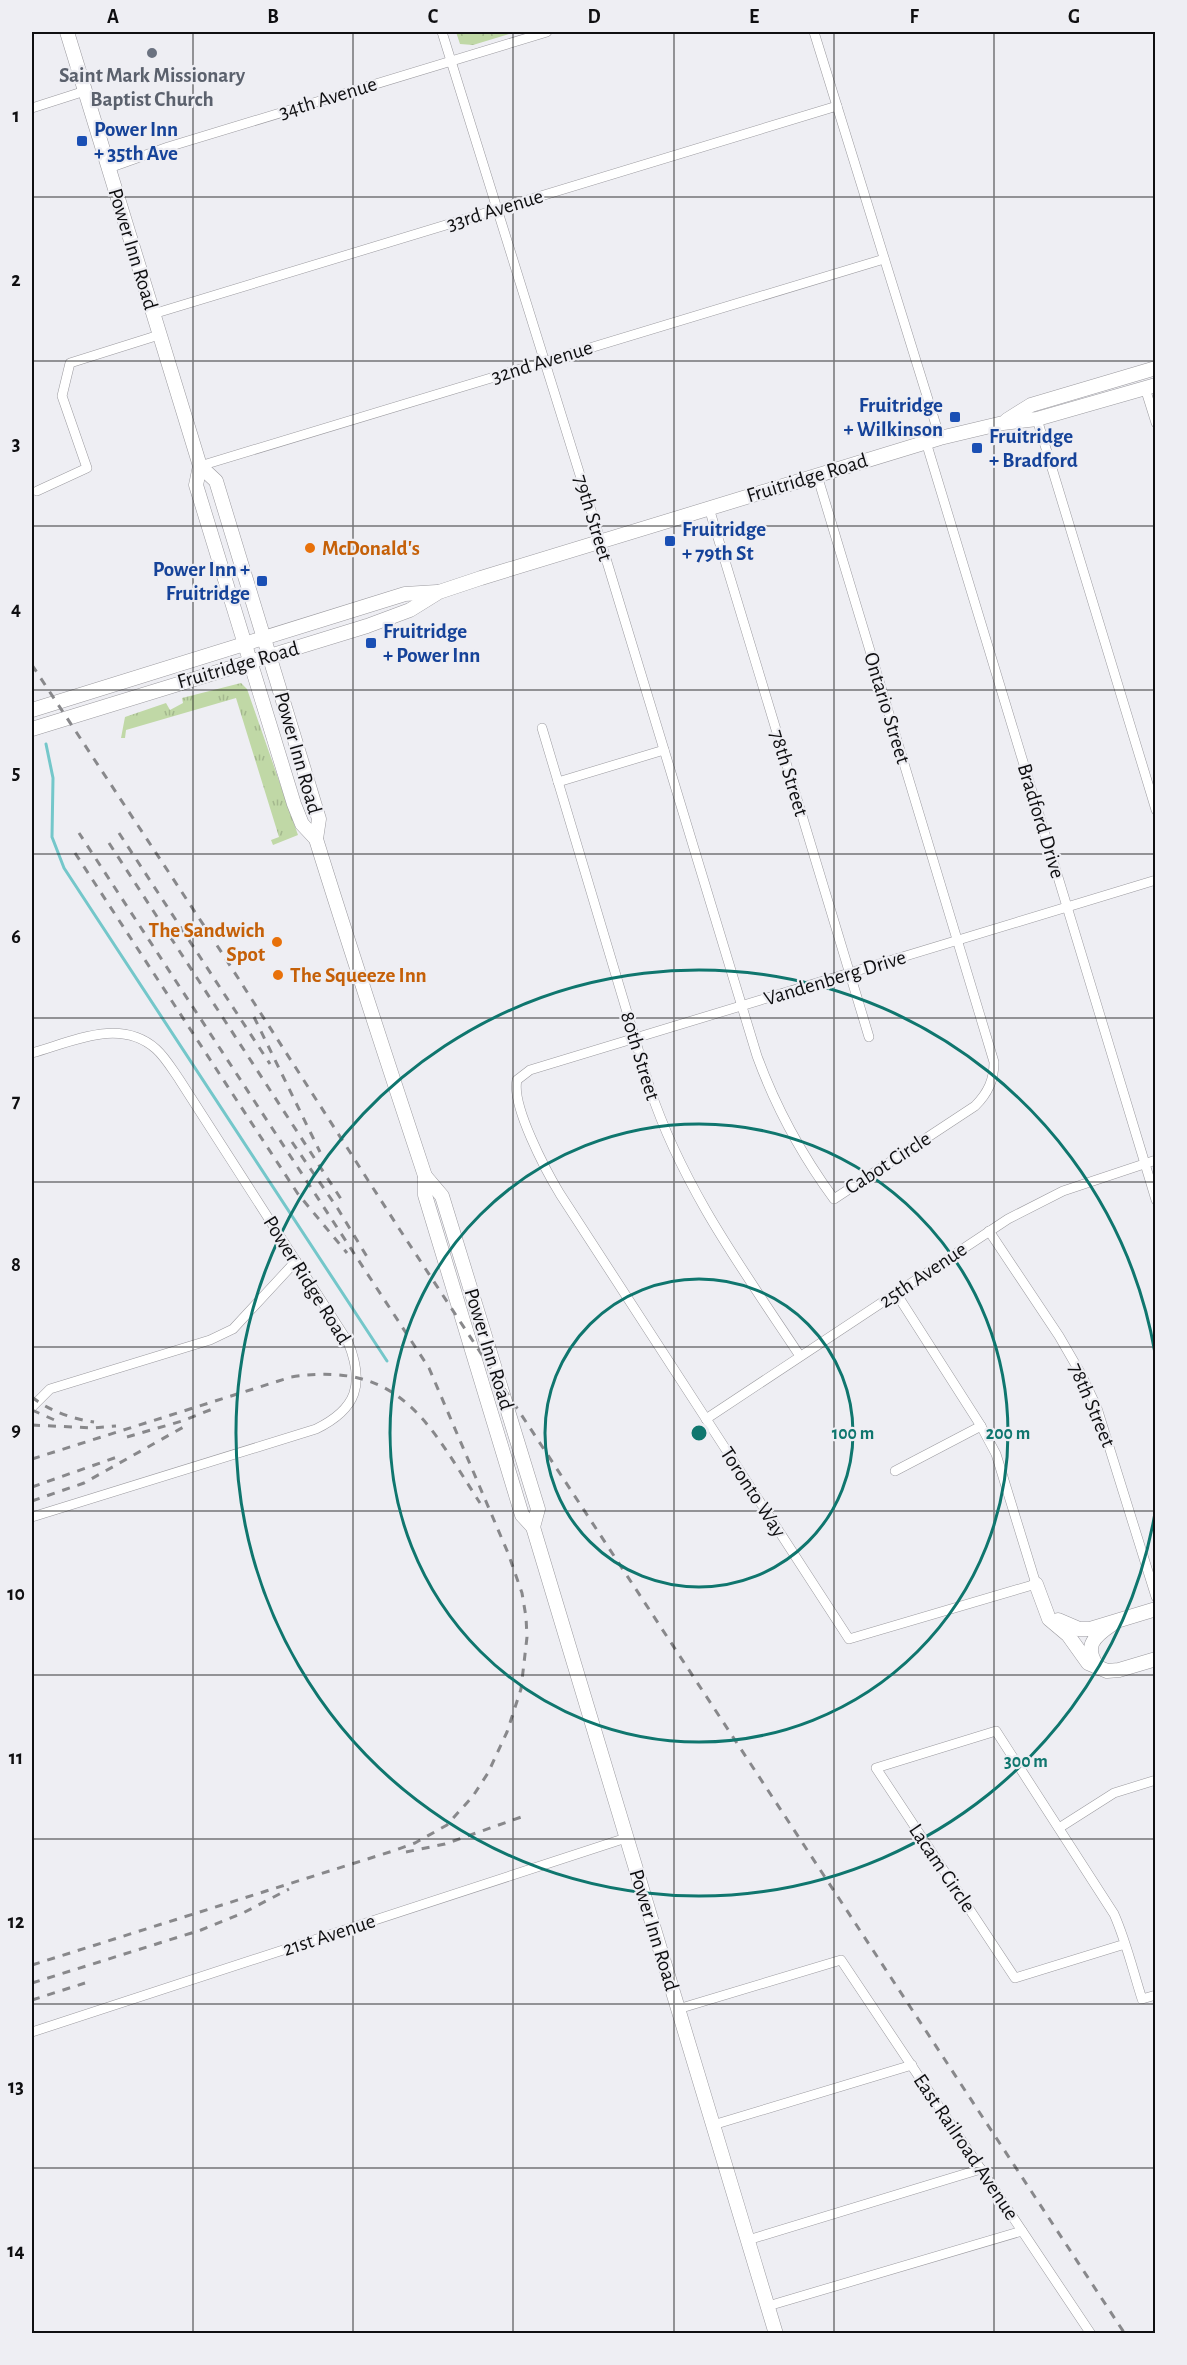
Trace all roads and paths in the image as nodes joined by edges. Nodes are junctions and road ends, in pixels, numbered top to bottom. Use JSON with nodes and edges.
{"nodes":[{"id":1,"x":67,"y":32,"type":"edge"},
{"id":2,"x":442,"y":32,"type":"edge"},
{"id":3,"x":547,"y":32,"type":"edge"},
{"id":4,"x":814,"y":32,"type":"edge"},
{"id":5,"x":451,"y":61,"type":"junction"},
{"id":6,"x":85,"y":91,"type":"junction"},
{"id":7,"x":837,"y":106,"type":"junction"},
{"id":8,"x":32,"y":108,"type":"edge"},
{"id":9,"x":109,"y":168,"type":"junction"},
{"id":10,"x":497,"y":209,"type":"junction"},
{"id":11,"x":884,"y":259,"type":"junction"},
{"id":12,"x":153,"y":314,"type":"junction"},
{"id":13,"x":159,"y":335,"type":"junction"},
{"id":14,"x":544,"y":362,"type":"junction"},
{"id":15,"x":1155,"y":368,"type":"edge"},
{"id":16,"x":1150,"y":387,"type":"edge"},
{"id":17,"x":1037,"y":419,"type":"junction"},
{"id":18,"x":1003,"y":423,"type":"junction"},
{"id":19,"x":1155,"y":423,"type":"edge"},
{"id":20,"x":940,"y":438,"type":"junction"},
{"id":21,"x":926,"y":442,"type":"junction"},
{"id":22,"x":200,"y":466,"type":"junction"},
{"id":23,"x":817,"y":475,"type":"junction"},
{"id":24,"x":37,"y":491,"type":"dead end"},
{"id":25,"x":709,"y":508,"type":"junction"},
{"id":26,"x":600,"y":541,"type":"junction"},
{"id":27,"x":439,"y":592,"type":"junction"},
{"id":28,"x":265,"y":639,"type":"junction"},
{"id":29,"x":244,"y":645,"type":"junction"},
{"id":30,"x":270,"y":656,"type":"junction"},
{"id":31,"x":250,"y":662,"type":"junction"},
{"id":32,"x":32,"y":710,"type":"edge"},
{"id":33,"x":542,"y":728,"type":"dead end"},
{"id":34,"x":32,"y":729,"type":"edge"},
{"id":35,"x":664,"y":750,"type":"junction"},
{"id":36,"x":558,"y":782,"type":"junction"},
{"id":37,"x":1155,"y":810,"type":"edge"},
{"id":38,"x":316,"y":839,"type":"junction"},
{"id":39,"x":1155,"y":880,"type":"edge"},
{"id":40,"x":1067,"y":908,"type":"junction"},
{"id":41,"x":958,"y":940,"type":"junction"},
{"id":42,"x":850,"y":973,"type":"junction"},
{"id":43,"x":741,"y":1006,"type":"junction"},
{"id":44,"x":870,"y":1038,"type":"dead end"},
{"id":45,"x":635,"y":1039,"type":"junction"},
{"id":46,"x":32,"y":1053,"type":"edge"},
{"id":47,"x":517,"y":1080,"type":"joint"},
{"id":48,"x":1155,"y":1160,"type":"edge"},
{"id":49,"x":1144,"y":1163,"type":"junction"},
{"id":50,"x":1155,"y":1200,"type":"edge"},
{"id":51,"x":989,"y":1231,"type":"junction"},
{"id":52,"x":296,"y":1261,"type":"junction"},
{"id":53,"x":896,"y":1293,"type":"junction"},
{"id":54,"x":800,"y":1356,"type":"junction"},
{"id":55,"x":32,"y":1407,"type":"edge"},
{"id":56,"x":706,"y":1419,"type":"junction"},
{"id":57,"x":981,"y":1426,"type":"junction"},
{"id":58,"x":895,"y":1471,"type":"dead end"},
{"id":59,"x":32,"y":1518,"type":"edge"},
{"id":60,"x":1036,"y":1584,"type":"junction"},
{"id":61,"x":1155,"y":1597,"type":"edge"},
{"id":62,"x":1045,"y":1609,"type":"junction"},
{"id":63,"x":1155,"y":1609,"type":"edge"},
{"id":64,"x":1117,"y":1620,"type":"junction"},
{"id":65,"x":1155,"y":1659,"type":"edge"},
{"id":66,"x":1098,"y":1668,"type":"junction"},
{"id":67,"x":1155,"y":1780,"type":"edge"},
{"id":68,"x":1059,"y":1828,"type":"junction"},
{"id":69,"x":626,"y":1838,"type":"junction"},
{"id":70,"x":1125,"y":1944,"type":"junction"},
{"id":71,"x":1154,"y":1996,"type":"edge"},
{"id":72,"x":1155,"y":2007,"type":"edge"},
{"id":73,"x":678,"y":2009,"type":"junction"},
{"id":74,"x":32,"y":2032,"type":"edge"},
{"id":75,"x":912,"y":2065,"type":"junction"},
{"id":76,"x":713,"y":2125,"type":"junction"},
{"id":77,"x":981,"y":2169,"type":"junction"},
{"id":78,"x":1022,"y":2231,"type":"junction"},
{"id":79,"x":748,"y":2240,"type":"junction"},
{"id":80,"x":768,"y":2306,"type":"junction"},
{"id":81,"x":776,"y":2334,"type":"edge"},
{"id":82,"x":1090,"y":2334,"type":"edge"}],
"edges":[{"from":1,"to":6,"type":"main road","name":"Power Inn Road"},
{"from":2,"to":5,"type":"street","name":"79th Street"},
{"from":3,"to":5,"type":"street","name":"34th Avenue"},
{"from":4,"to":7,"type":"street"},
{"from":5,"to":9,"type":"street","name":"34th Avenue"},
{"from":5,"to":10,"type":"street","name":"79th Street"},
{"from":6,"to":8,"type":"street"},
{"from":6,"to":9,"type":"main road","name":"Power Inn Road"},
{"from":7,"to":10,"type":"street","name":"33rd Avenue"},
{"from":7,"to":11,"type":"street"},
{"from":9,"to":12,"type":"main road","name":"Power Inn Road"},
{"from":10,"to":12,"type":"street","name":"33rd Avenue"},
{"from":10,"to":14,"type":"street","name":"79th Street"},
{"from":11,"to":14,"type":"street","name":"32nd Avenue"},
{"from":11,"to":20,"type":"street"},
{"from":12,"to":13,"type":"main road","name":"Power Inn Road"},
{"from":13,"to":22,"type":"main road","name":"Power Inn Road"},
{"from":13,"to":24,"type":"street"},
{"from":14,"to":22,"type":"street","name":"32nd Avenue"},
{"from":14,"to":26,"type":"street","name":"79th Street"},
{"from":15,"to":18,"type":"main road","name":"Fruitridge Road"},
{"from":16,"to":17,"type":"main road","name":"Fruitridge Road"},
{"from":16,"to":19,"type":"street"},
{"from":17,"to":18,"type":"main road","name":"Fruitridge Road"},
{"from":17,"to":37,"type":"street"},
{"from":18,"to":20,"type":"main road","name":"Fruitridge Road"},
{"from":20,"to":21,"type":"main road","name":"Fruitridge Road"},
{"from":21,"to":23,"type":"main road","name":"Fruitridge Road"},
{"from":21,"to":40,"type":"street","name":"Bradford Drive"},
{"from":22,"to":28,"type":"main road","name":"Power Inn Road"},
{"from":22,"to":29,"type":"main road","name":"Power Inn Road"},
{"from":23,"to":25,"type":"main road","name":"Fruitridge Road"},
{"from":23,"to":41,"type":"street","name":"Ontario Street"},
{"from":25,"to":26,"type":"main road","name":"Fruitridge Road"},
{"from":25,"to":42,"type":"street","name":"78th Street"},
{"from":26,"to":27,"type":"main road","name":"Fruitridge Road"},
{"from":26,"to":35,"type":"street","name":"79th Street"},
{"from":27,"to":28,"type":"main road","name":"Fruitridge Road"},
{"from":27,"to":30,"type":"main road","name":"Fruitridge Road"},
{"from":28,"to":29,"type":"main road","name":"Fruitridge Road"},
{"from":28,"to":30,"type":"main road","name":"Power Inn Road"},
{"from":29,"to":31,"type":"main road","name":"Power Inn Road"},
{"from":29,"to":32,"type":"main road","name":"Fruitridge Road"},
{"from":30,"to":31,"type":"main road","name":"Fruitridge Road"},
{"from":30,"to":38,"type":"main road","name":"Power Inn Road"},
{"from":31,"to":34,"type":"main road","name":"Fruitridge Road"},
{"from":31,"to":38,"type":"main road","name":"Power Inn Road"},
{"from":33,"to":36,"type":"street","name":"80th Street"},
{"from":35,"to":36,"type":"street"},
{"from":35,"to":43,"type":"street","name":"79th Street"},
{"from":36,"to":45,"type":"street","name":"80th Street"},
{"from":38,"to":69,"type":"main road","name":"Power Inn Road"},
{"from":39,"to":40,"type":"street","name":"Vandenberg Drive"},
{"from":40,"to":41,"type":"street","name":"Vandenberg Drive"},
{"from":40,"to":49,"type":"street","name":"Bradford Drive"},
{"from":41,"to":42,"type":"street","name":"Vandenberg Drive"},
{"from":41,"to":43,"type":"street","name":"Cabot Circle"},
{"from":42,"to":43,"type":"street","name":"Vandenberg Drive"},
{"from":42,"to":44,"type":"street","name":"78th Street"},
{"from":43,"to":45,"type":"street","name":"Vandenberg Drive"},
{"from":45,"to":47,"type":"street","name":"Vandenberg Drive"},
{"from":45,"to":54,"type":"street","name":"80th Street"},
{"from":46,"to":52,"type":"street","name":"Power Ridge Road"},
{"from":47,"to":56,"type":"street","name":"Toronto Way"},
{"from":48,"to":49,"type":"street","name":"25th Avenue"},
{"from":49,"to":50,"type":"street","name":"Bradford Drive"},
{"from":49,"to":51,"type":"street","name":"25th Avenue"},
{"from":51,"to":53,"type":"street","name":"25th Avenue"},
{"from":51,"to":61,"type":"street","name":"78th Street"},
{"from":52,"to":55,"type":"street"},
{"from":52,"to":59,"type":"street","name":"Power Ridge Road"},
{"from":53,"to":54,"type":"street","name":"25th Avenue"},
{"from":53,"to":57,"type":"street"},
{"from":54,"to":56,"type":"street","name":"25th Avenue"},
{"from":56,"to":60,"type":"street","name":"Toronto Way"},
{"from":57,"to":58,"type":"street"},
{"from":57,"to":60,"type":"street"},
{"from":60,"to":62,"type":"main road"},
{"from":62,"to":64,"type":"main road"},
{"from":62,"to":66,"type":"main road"},
{"from":63,"to":64,"type":"main road"},
{"from":64,"to":66,"type":"main road"},
{"from":65,"to":66,"type":"main road"},
{"from":67,"to":68,"type":"street"},
{"from":68,"to":70,"type":"street"},
{"from":68,"to":70,"type":"street","name":"Lacam Circle"},
{"from":69,"to":73,"type":"main road","name":"Power Inn Road"},
{"from":69,"to":74,"type":"street","name":"21st Avenue"},
{"from":70,"to":71,"type":"street"},
{"from":71,"to":72,"type":"street"},
{"from":73,"to":75,"type":"street","name":"East Railroad Avenue"},
{"from":73,"to":76,"type":"main road","name":"Power Inn Road"},
{"from":75,"to":76,"type":"street"},
{"from":75,"to":77,"type":"street","name":"East Railroad Avenue"},
{"from":76,"to":79,"type":"main road","name":"Power Inn Road"},
{"from":77,"to":78,"type":"street","name":"East Railroad Avenue"},
{"from":77,"to":79,"type":"street"},
{"from":78,"to":80,"type":"street"},
{"from":78,"to":82,"type":"street","name":"East Railroad Avenue"},
{"from":79,"to":80,"type":"main road","name":"Power Inn Road"},
{"from":80,"to":81,"type":"main road","name":"Power Inn Road"}]}
